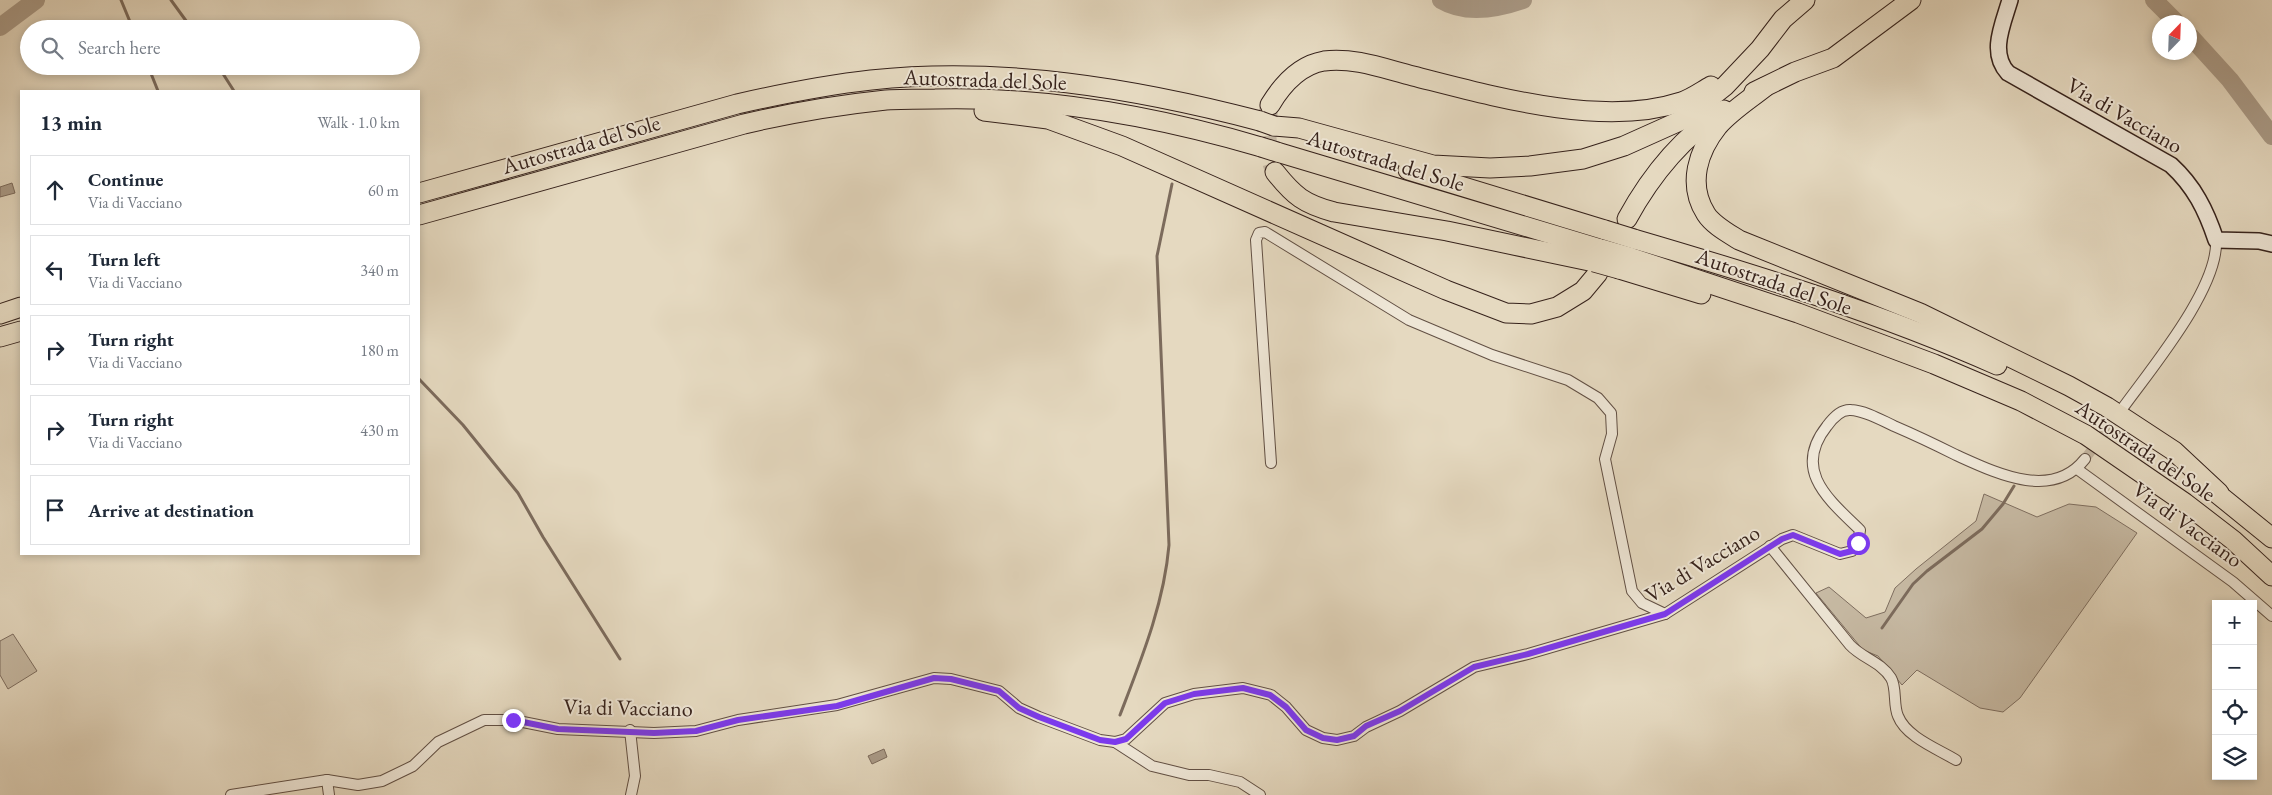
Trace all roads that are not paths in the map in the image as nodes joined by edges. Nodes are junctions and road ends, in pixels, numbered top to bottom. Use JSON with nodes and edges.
{"nodes":[{"id":1,"x":1805,"y":0,"type":"edge"},
{"id":2,"x":1911,"y":0,"type":"edge"},
{"id":3,"x":2010,"y":0,"type":"edge"},
{"id":4,"x":1760,"y":49,"type":"junction"},
{"id":5,"x":1765,"y":87,"type":"junction"},
{"id":6,"x":1270,"y":104,"type":"tunnel mouth"},
{"id":7,"x":833,"y":107,"type":"junction"},
{"id":8,"x":1267,"y":124,"type":"junction"},
{"id":9,"x":1275,"y":172,"type":"tunnel mouth"},
{"id":10,"x":420,"y":193,"type":"edge"},
{"id":11,"x":420,"y":215,"type":"edge"},
{"id":12,"x":1627,"y":219,"type":"dead end"},
{"id":13,"x":2216,"y":240,"type":"junction"},
{"id":14,"x":2272,"y":244,"type":"edge"},
{"id":15,"x":1627,"y":255,"type":"junction"},
{"id":16,"x":1598,"y":261,"type":"junction"},
{"id":17,"x":20,"y":308,"type":"edge"},
{"id":18,"x":0,"y":314,"type":"edge"},
{"id":19,"x":20,"y":331,"type":"edge"},
{"id":20,"x":0,"y":337,"type":"edge"},
{"id":21,"x":2122,"y":409,"type":"tunnel mouth"},
{"id":22,"x":2086,"y":459,"type":"tunnel mouth"},
{"id":23,"x":1271,"y":463,"type":"dead end"},
{"id":24,"x":2077,"y":469,"type":"junction"},
{"id":25,"x":2218,"y":493,"type":"junction"},
{"id":26,"x":2272,"y":538,"type":"edge"},
{"id":27,"x":1770,"y":546,"type":"junction"},
{"id":28,"x":2272,"y":576,"type":"edge"},
{"id":29,"x":1665,"y":614,"type":"junction"},
{"id":30,"x":2272,"y":616,"type":"edge"},
{"id":31,"x":630,"y":730,"type":"junction"},
{"id":32,"x":1115,"y":742,"type":"junction"},
{"id":33,"x":1956,"y":760,"type":"dead end"},
{"id":34,"x":327,"y":780,"type":"junction"},
{"id":35,"x":231,"y":795,"type":"edge"},
{"id":36,"x":329,"y":795,"type":"edge"},
{"id":37,"x":631,"y":795,"type":"edge"},
{"id":38,"x":1260,"y":795,"type":"edge"}],
"edges":[{"from":1,"to":4,"type":"highway"},
{"from":2,"to":5,"type":"highway"},
{"from":3,"to":13,"type":"street","name":"Via di Vacciano"},
{"from":4,"to":6,"type":"highway"},
{"from":4,"to":8,"type":"highway"},
{"from":5,"to":12,"type":"highway"},
{"from":5,"to":25,"type":"highway"},
{"from":7,"to":11,"type":"highway","name":"Autostrada del Sole"},
{"from":7,"to":16,"type":"highway","name":"Autostrada del Sole"},
{"from":7,"to":16,"type":"highway"},
{"from":8,"to":10,"type":"highway","name":"Autostrada del Sole"},
{"from":8,"to":15,"type":"highway","name":"Autostrada del Sole","bridge":true},
{"from":9,"to":16,"type":"highway"},
{"from":13,"to":14,"type":"street"},
{"from":13,"to":21,"type":"street"},
{"from":15,"to":16,"type":"highway","name":"Autostrada del Sole","bridge":true},
{"from":15,"to":25,"type":"highway","name":"Autostrada del Sole"},
{"from":15,"to":28,"type":"highway","name":"Autostrada del Sole"},
{"from":17,"to":18,"type":"highway"},
{"from":19,"to":20,"type":"highway"},
{"from":22,"to":24,"type":"street","name":"Via di Vacciano"},
{"from":23,"to":29,"type":"street"},
{"from":24,"to":27,"type":"street","name":"Via di Vacciano"},
{"from":24,"to":30,"type":"street","name":"Via di Vacciano"},
{"from":25,"to":26,"type":"highway","name":"Autostrada del Sole"},
{"from":27,"to":29,"type":"street","name":"Via di Vacciano"},
{"from":27,"to":33,"type":"street"},
{"from":29,"to":32,"type":"street","name":"Via di Vacciano"},
{"from":31,"to":32,"type":"street","name":"Via di Vacciano"},
{"from":31,"to":34,"type":"street","name":"Via di Vacciano"},
{"from":31,"to":37,"type":"street"},
{"from":32,"to":38,"type":"street","name":"Via di Vacciano"},
{"from":34,"to":35,"type":"street","name":"Via di Vacciano"},
{"from":34,"to":36,"type":"street"}]}
